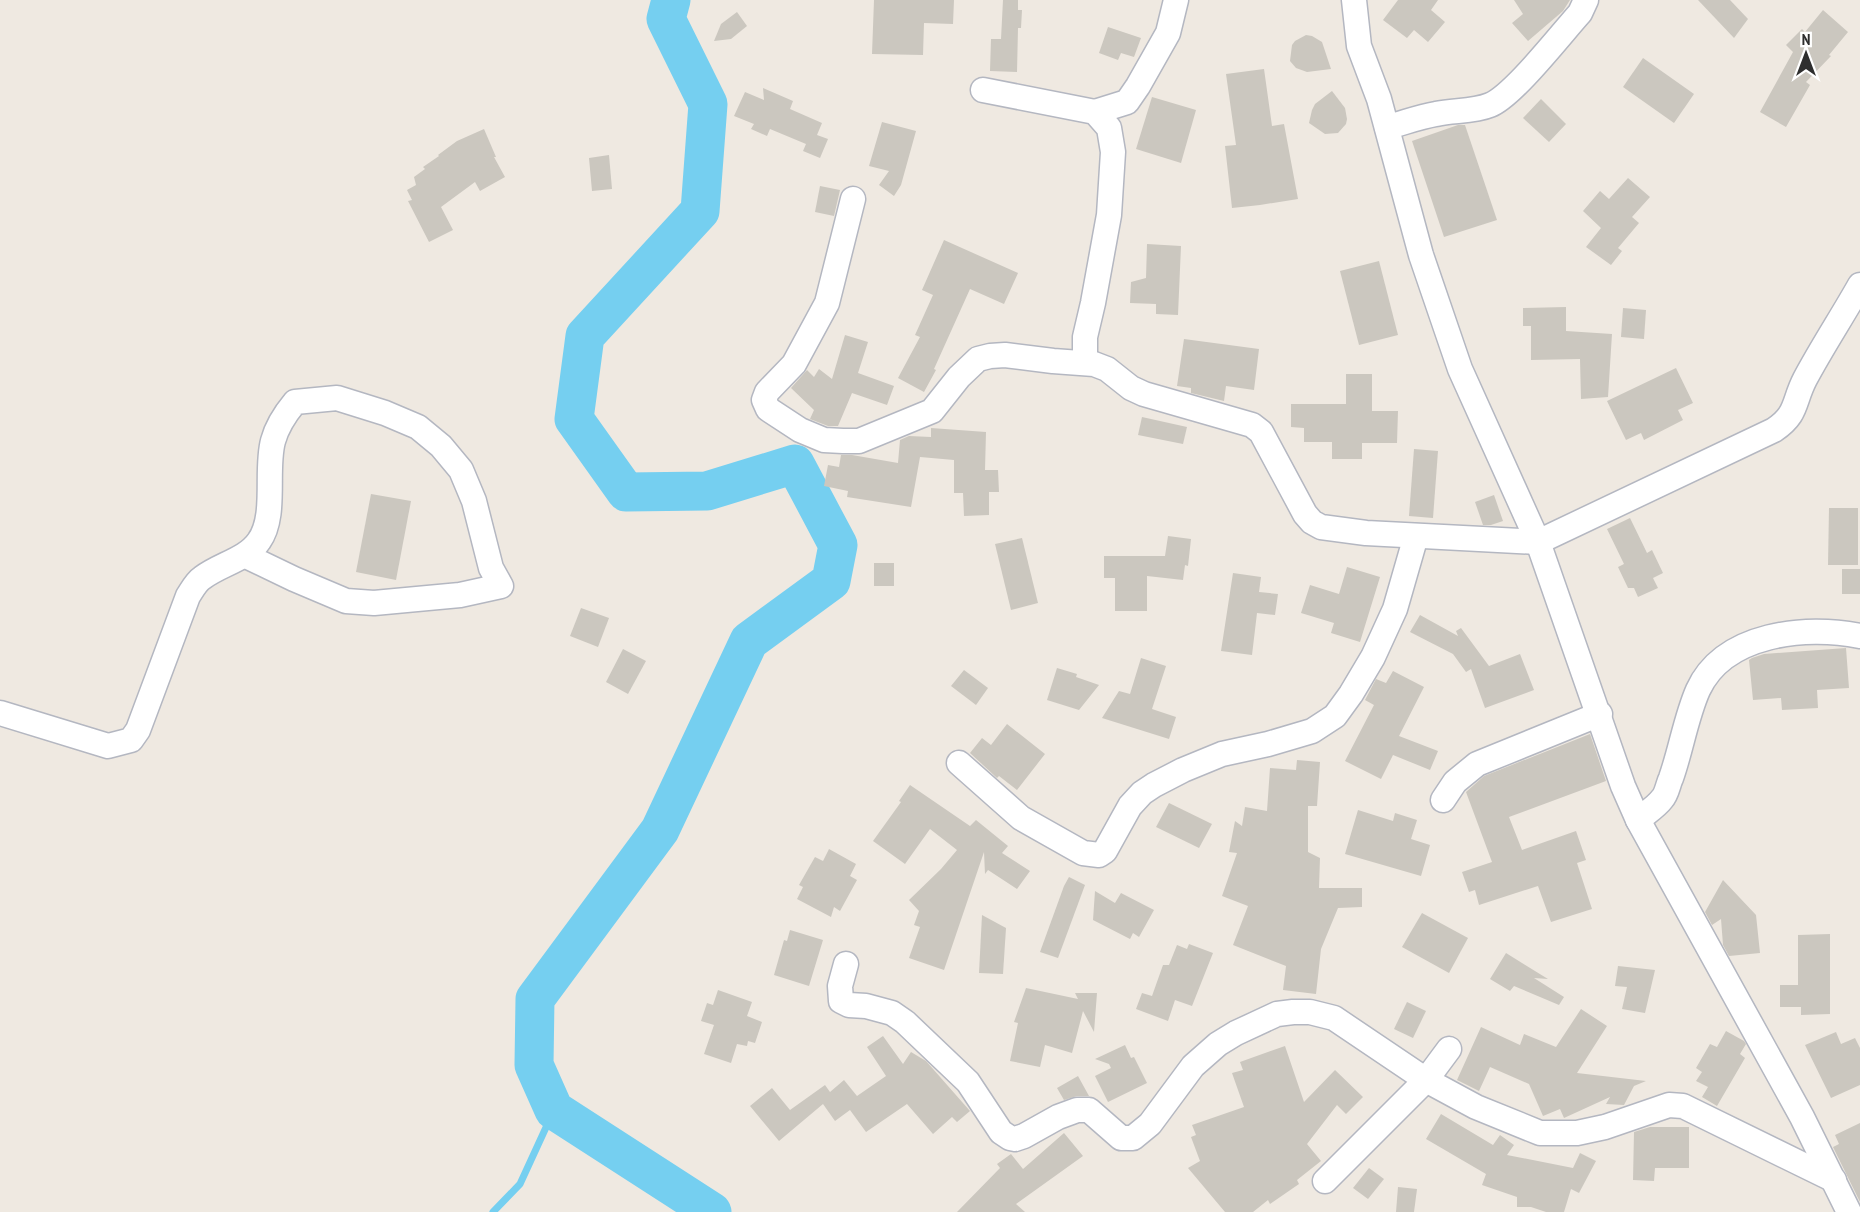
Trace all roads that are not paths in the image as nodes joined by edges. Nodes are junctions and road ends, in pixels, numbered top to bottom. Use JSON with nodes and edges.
{"nodes":[{"id":1,"x":1176,"y":0,"type":"edge"},
{"id":2,"x":1354,"y":0,"type":"edge"},
{"id":3,"x":1586,"y":0,"type":"edge"},
{"id":4,"x":983,"y":90,"type":"dead end"},
{"id":5,"x":1095,"y":112,"type":"junction"},
{"id":6,"x":1387,"y":127,"type":"junction"},
{"id":7,"x":852,"y":198,"type":"dead end"},
{"id":8,"x":1860,"y":285,"type":"edge"},
{"id":9,"x":1084,"y":362,"type":"junction"},
{"id":10,"x":1416,"y":536,"type":"junction"},
{"id":11,"x":1538,"y":542,"type":"junction"},
{"id":12,"x":244,"y":555,"type":"junction"},
{"id":13,"x":1860,"y":636,"type":"edge"},
{"id":14,"x":0,"y":714,"type":"edge"},
{"id":15,"x":1600,"y":714,"type":"junction"},
{"id":16,"x":959,"y":763,"type":"dead end"},
{"id":17,"x":1443,"y":800,"type":"dead end"},
{"id":18,"x":1638,"y":820,"type":"junction"},
{"id":19,"x":846,"y":964,"type":"dead end"},
{"id":20,"x":1449,"y":1049,"type":"dead end"},
{"id":21,"x":1425,"y":1080,"type":"junction"},
{"id":22,"x":1834,"y":1180,"type":"junction"},
{"id":23,"x":1325,"y":1181,"type":"dead end"},
{"id":24,"x":1849,"y":1212,"type":"edge"}],
"edges":[{"from":1,"to":5,"type":"street"},
{"from":2,"to":6,"type":"street"},
{"from":3,"to":6,"type":"street"},
{"from":4,"to":5,"type":"street"},
{"from":5,"to":9,"type":"street"},
{"from":6,"to":11,"type":"street"},
{"from":7,"to":9,"type":"street"},
{"from":8,"to":11,"type":"street"},
{"from":9,"to":10,"type":"street"},
{"from":10,"to":11,"type":"street"},
{"from":10,"to":16,"type":"street"},
{"from":11,"to":15,"type":"street"},
{"from":12,"to":12,"type":"street"},
{"from":12,"to":14,"type":"street"},
{"from":13,"to":18,"type":"street"},
{"from":15,"to":17,"type":"street"},
{"from":15,"to":18,"type":"street"},
{"from":18,"to":22,"type":"street"},
{"from":19,"to":21,"type":"street"},
{"from":20,"to":21,"type":"street"},
{"from":21,"to":22,"type":"street"},
{"from":21,"to":23,"type":"street"},
{"from":22,"to":24,"type":"street"}]}
